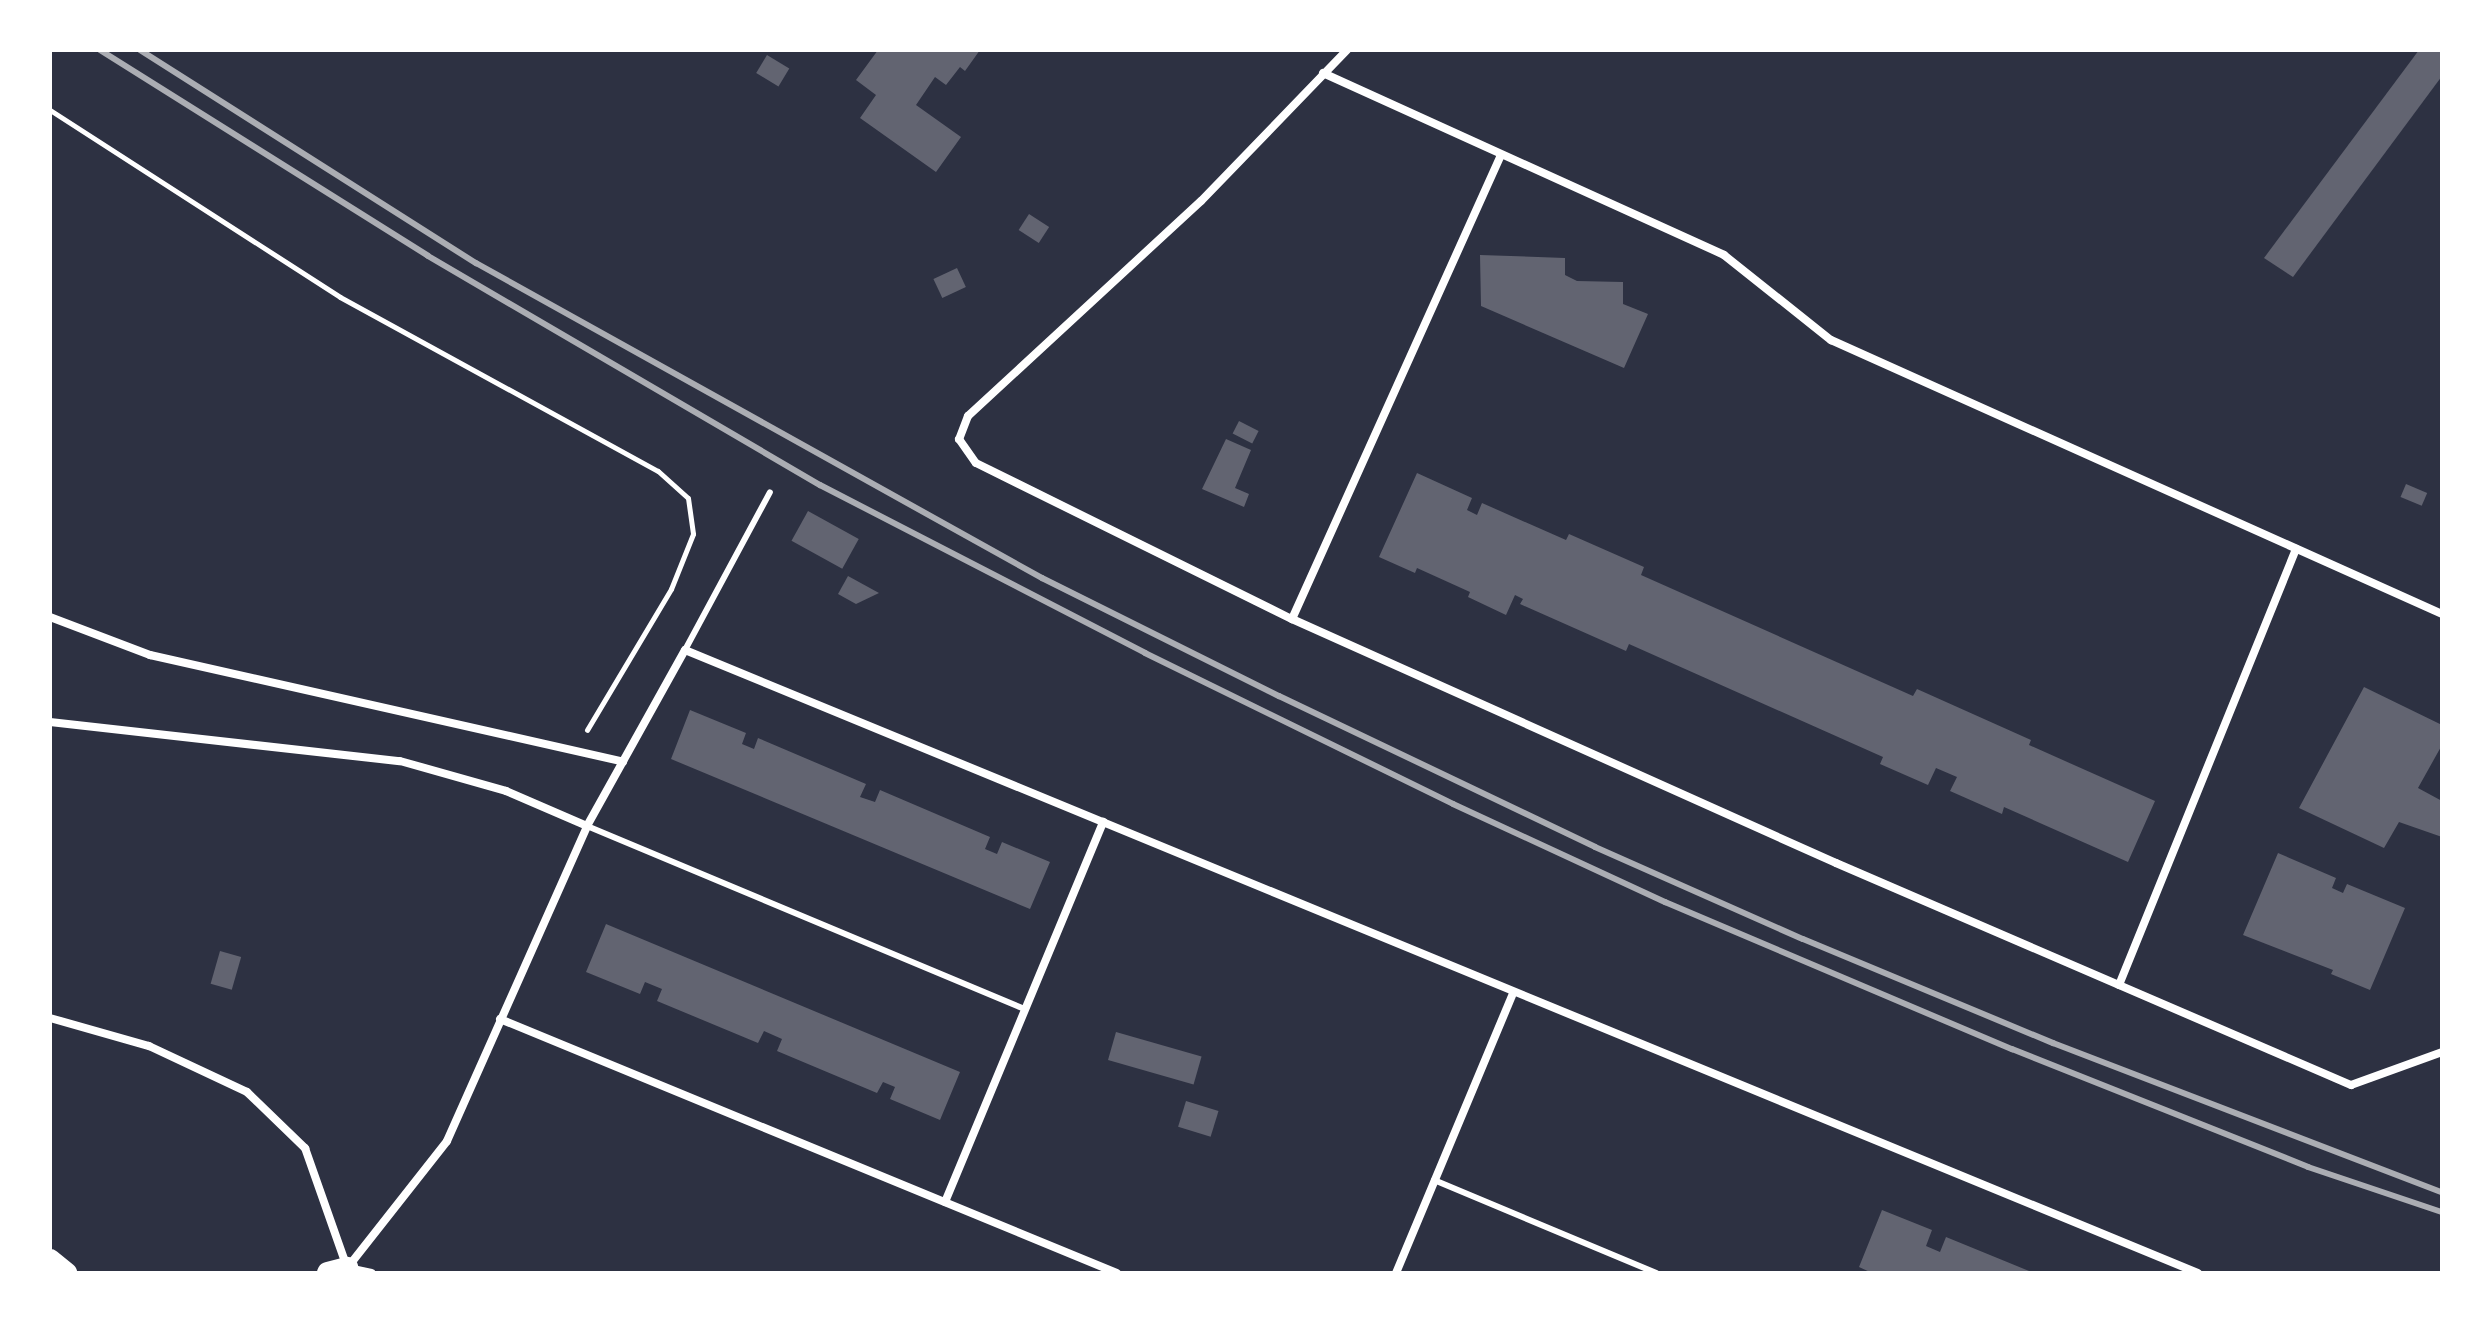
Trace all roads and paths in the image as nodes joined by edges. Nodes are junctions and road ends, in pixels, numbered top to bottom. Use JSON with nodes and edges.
{"nodes":[{"id":1,"x":1347,"y":50,"type":"edge"},
{"id":2,"x":1323,"y":73,"type":"junction"},
{"id":3,"x":50,"y":110,"type":"edge"},
{"id":4,"x":1501,"y":155,"type":"junction"},
{"id":5,"x":770,"y":492,"type":"dead end"},
{"id":6,"x":2296,"y":549,"type":"junction"},
{"id":7,"x":2442,"y":614,"type":"edge"},
{"id":8,"x":50,"y":617,"type":"edge"},
{"id":9,"x":1292,"y":619,"type":"junction"},
{"id":10,"x":685,"y":650,"type":"junction"},
{"id":11,"x":50,"y":722,"type":"edge"},
{"id":12,"x":575,"y":752,"type":"junction"},
{"id":13,"x":623,"y":762,"type":"junction"},
{"id":14,"x":1103,"y":822,"type":"junction"},
{"id":15,"x":587,"y":826,"type":"junction"},
{"id":16,"x":2119,"y":985,"type":"junction"},
{"id":17,"x":1513,"y":993,"type":"junction"},
{"id":18,"x":1025,"y":1009,"type":"junction"},
{"id":19,"x":50,"y":1018,"type":"edge"},
{"id":20,"x":500,"y":1019,"type":"junction"},
{"id":21,"x":2442,"y":1052,"type":"edge"},
{"id":22,"x":1434,"y":1180,"type":"junction"},
{"id":23,"x":945,"y":1202,"type":"junction"},
{"id":24,"x":50,"y":1260,"type":"edge"},
{"id":25,"x":2174,"y":1270,"type":"edge"},
{"id":26,"x":338,"y":1271,"type":"edge"},
{"id":27,"x":66,"y":1273,"type":"edge"},
{"id":28,"x":371,"y":1273,"type":"edge"},
{"id":29,"x":1117,"y":1273,"type":"edge"},
{"id":30,"x":1396,"y":1273,"type":"edge"},
{"id":31,"x":1656,"y":1273,"type":"edge"},
{"id":32,"x":2198,"y":1273,"type":"edge"}],
"edges":[{"from":1,"to":2,"type":"street"},
{"from":2,"to":4,"type":"street"},
{"from":2,"to":9,"type":"street"},
{"from":3,"to":12,"type":"path"},
{"from":4,"to":6,"type":"street"},
{"from":4,"to":9,"type":"street"},
{"from":5,"to":10,"type":"lane"},
{"from":6,"to":7,"type":"street"},
{"from":6,"to":16,"type":"street"},
{"from":8,"to":12,"type":"street"},
{"from":9,"to":16,"type":"street"},
{"from":10,"to":13,"type":"street"},
{"from":10,"to":14,"type":"street"},
{"from":11,"to":15,"type":"street"},
{"from":12,"to":13,"type":"street"},
{"from":13,"to":15,"type":"street"},
{"from":14,"to":17,"type":"street"},
{"from":14,"to":18,"type":"street"},
{"from":15,"to":18,"type":"lane"},
{"from":15,"to":20,"type":"street"},
{"from":16,"to":21,"type":"street"},
{"from":17,"to":22,"type":"street"},
{"from":17,"to":25,"type":"street"},
{"from":18,"to":23,"type":"street"},
{"from":19,"to":26,"type":"street"},
{"from":20,"to":23,"type":"street"},
{"from":20,"to":26,"type":"street"},
{"from":22,"to":30,"type":"street"},
{"from":22,"to":31,"type":"lane"},
{"from":23,"to":29,"type":"street"},
{"from":24,"to":27,"type":"highway"},
{"from":25,"to":32,"type":"street"},
{"from":26,"to":28,"type":"street"}]}
